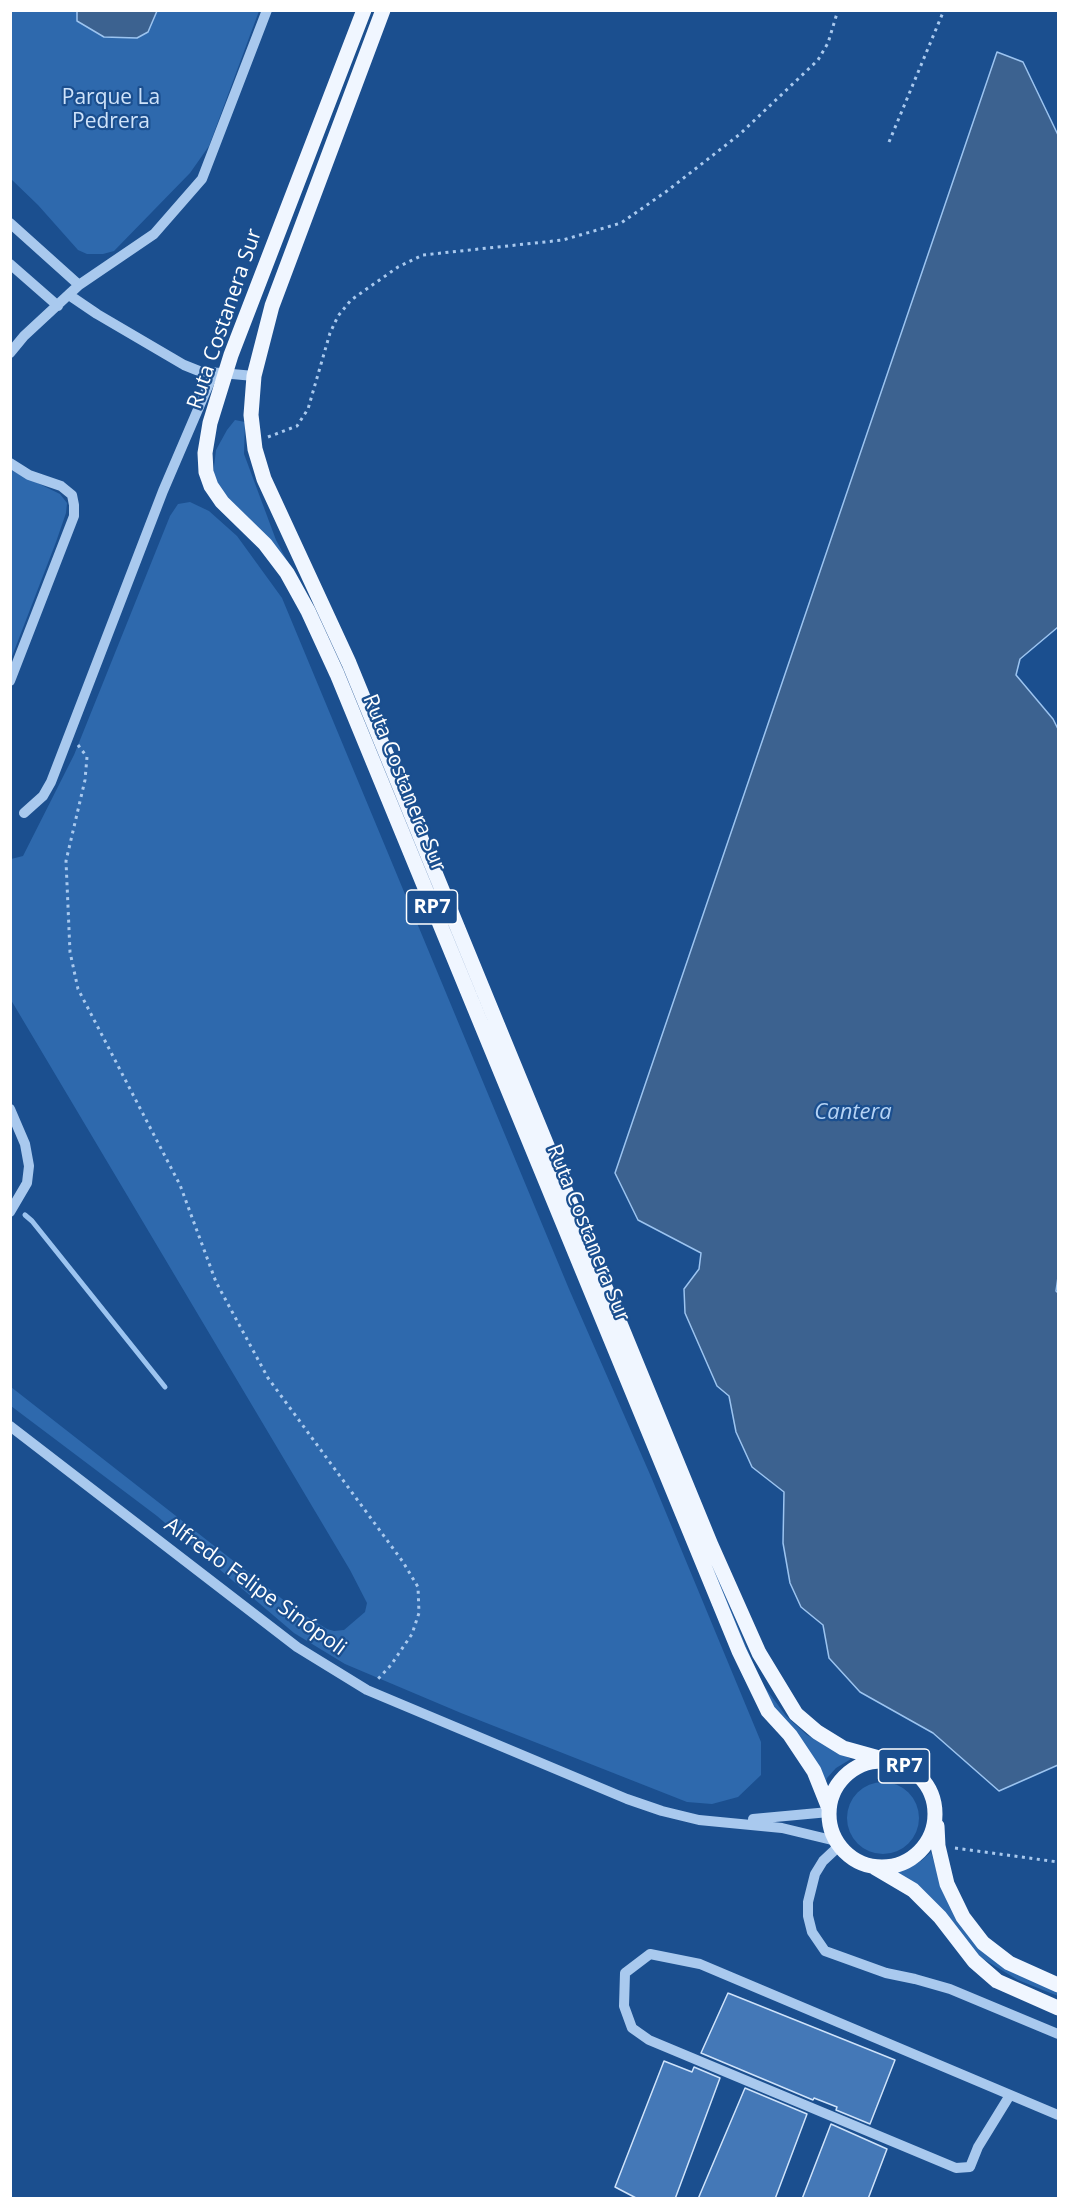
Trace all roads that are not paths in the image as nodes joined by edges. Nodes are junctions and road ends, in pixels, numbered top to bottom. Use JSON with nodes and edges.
{"nodes":[{"id":1,"x":267,"y":10,"type":"edge"},
{"id":2,"x":364,"y":10,"type":"edge"},
{"id":3,"x":383,"y":10,"type":"edge"},
{"id":4,"x":10,"y":223,"type":"edge"},
{"id":5,"x":10,"y":264,"type":"edge"},
{"id":6,"x":79,"y":285,"type":"junction"},
{"id":7,"x":69,"y":295,"type":"junction"},
{"id":8,"x":58,"y":306,"type":"junction"},
{"id":9,"x":10,"y":353,"type":"edge"},
{"id":10,"x":220,"y":373,"type":"junction"},
{"id":11,"x":254,"y":376,"type":"junction"},
{"id":12,"x":10,"y":463,"type":"edge"},
{"id":13,"x":10,"y":681,"type":"edge"},
{"id":14,"x":24,"y":813,"type":"dead end"},
{"id":15,"x":10,"y":1109,"type":"edge"},
{"id":16,"x":10,"y":1212,"type":"edge"},
{"id":17,"x":10,"y":1426,"type":"edge"},
{"id":18,"x":897,"y":1763,"type":"junction"},
{"id":19,"x":828,"y":1809,"type":"junction"},
{"id":20,"x":936,"y":1817,"type":"junction"},
{"id":21,"x":699,"y":1820,"type":"junction"},
{"id":22,"x":837,"y":1843,"type":"junction"},
{"id":23,"x":874,"y":1867,"type":"junction"},
{"id":24,"x":1059,"y":1985,"type":"edge"},
{"id":25,"x":1059,"y":2008,"type":"edge"},
{"id":26,"x":1059,"y":2034,"type":"edge"},
{"id":27,"x":1010,"y":2095,"type":"junction"},
{"id":28,"x":1059,"y":2115,"type":"edge"}],
"edges":[{"from":1,"to":6,"type":"street"},
{"from":2,"to":10,"type":"main road","name":"Ruta Costanera Sur","number":"RP7"},
{"from":3,"to":11,"type":"main road","name":"Ruta Costanera Sur","number":"RP7"},
{"from":4,"to":6,"type":"street"},
{"from":5,"to":8,"type":"street"},
{"from":6,"to":7,"type":"street"},
{"from":7,"to":8,"type":"street"},
{"from":7,"to":10,"type":"street"},
{"from":8,"to":9,"type":"street"},
{"from":10,"to":11,"type":"street"},
{"from":10,"to":14,"type":"street"},
{"from":10,"to":19,"type":"main road","name":"Ruta Costanera Sur","number":"RP7"},
{"from":11,"to":18,"type":"main road","name":"Ruta Costanera Sur","number":"RP7"},
{"from":12,"to":13,"type":"street"},
{"from":15,"to":16,"type":"street"},
{"from":17,"to":21,"type":"street","name":"Alfredo Felipe Sinópoli"},
{"from":18,"to":19,"type":"main road","number":"RP7"},
{"from":18,"to":20,"type":"main road","name":"Ruta Costanera Sur","number":"RP7"},
{"from":19,"to":21,"type":"street"},
{"from":19,"to":22,"type":"main road","name":"Ruta Costanera Sur","number":"RP7"},
{"from":20,"to":23,"type":"main road"},
{"from":20,"to":24,"type":"main road","name":"Ruta Costanera Sur","number":"RP7"},
{"from":21,"to":22,"type":"street"},
{"from":22,"to":23,"type":"main road"},
{"from":22,"to":26,"type":"street"},
{"from":23,"to":25,"type":"main road"},
{"from":27,"to":27,"type":"street"},
{"from":27,"to":28,"type":"street"}]}
